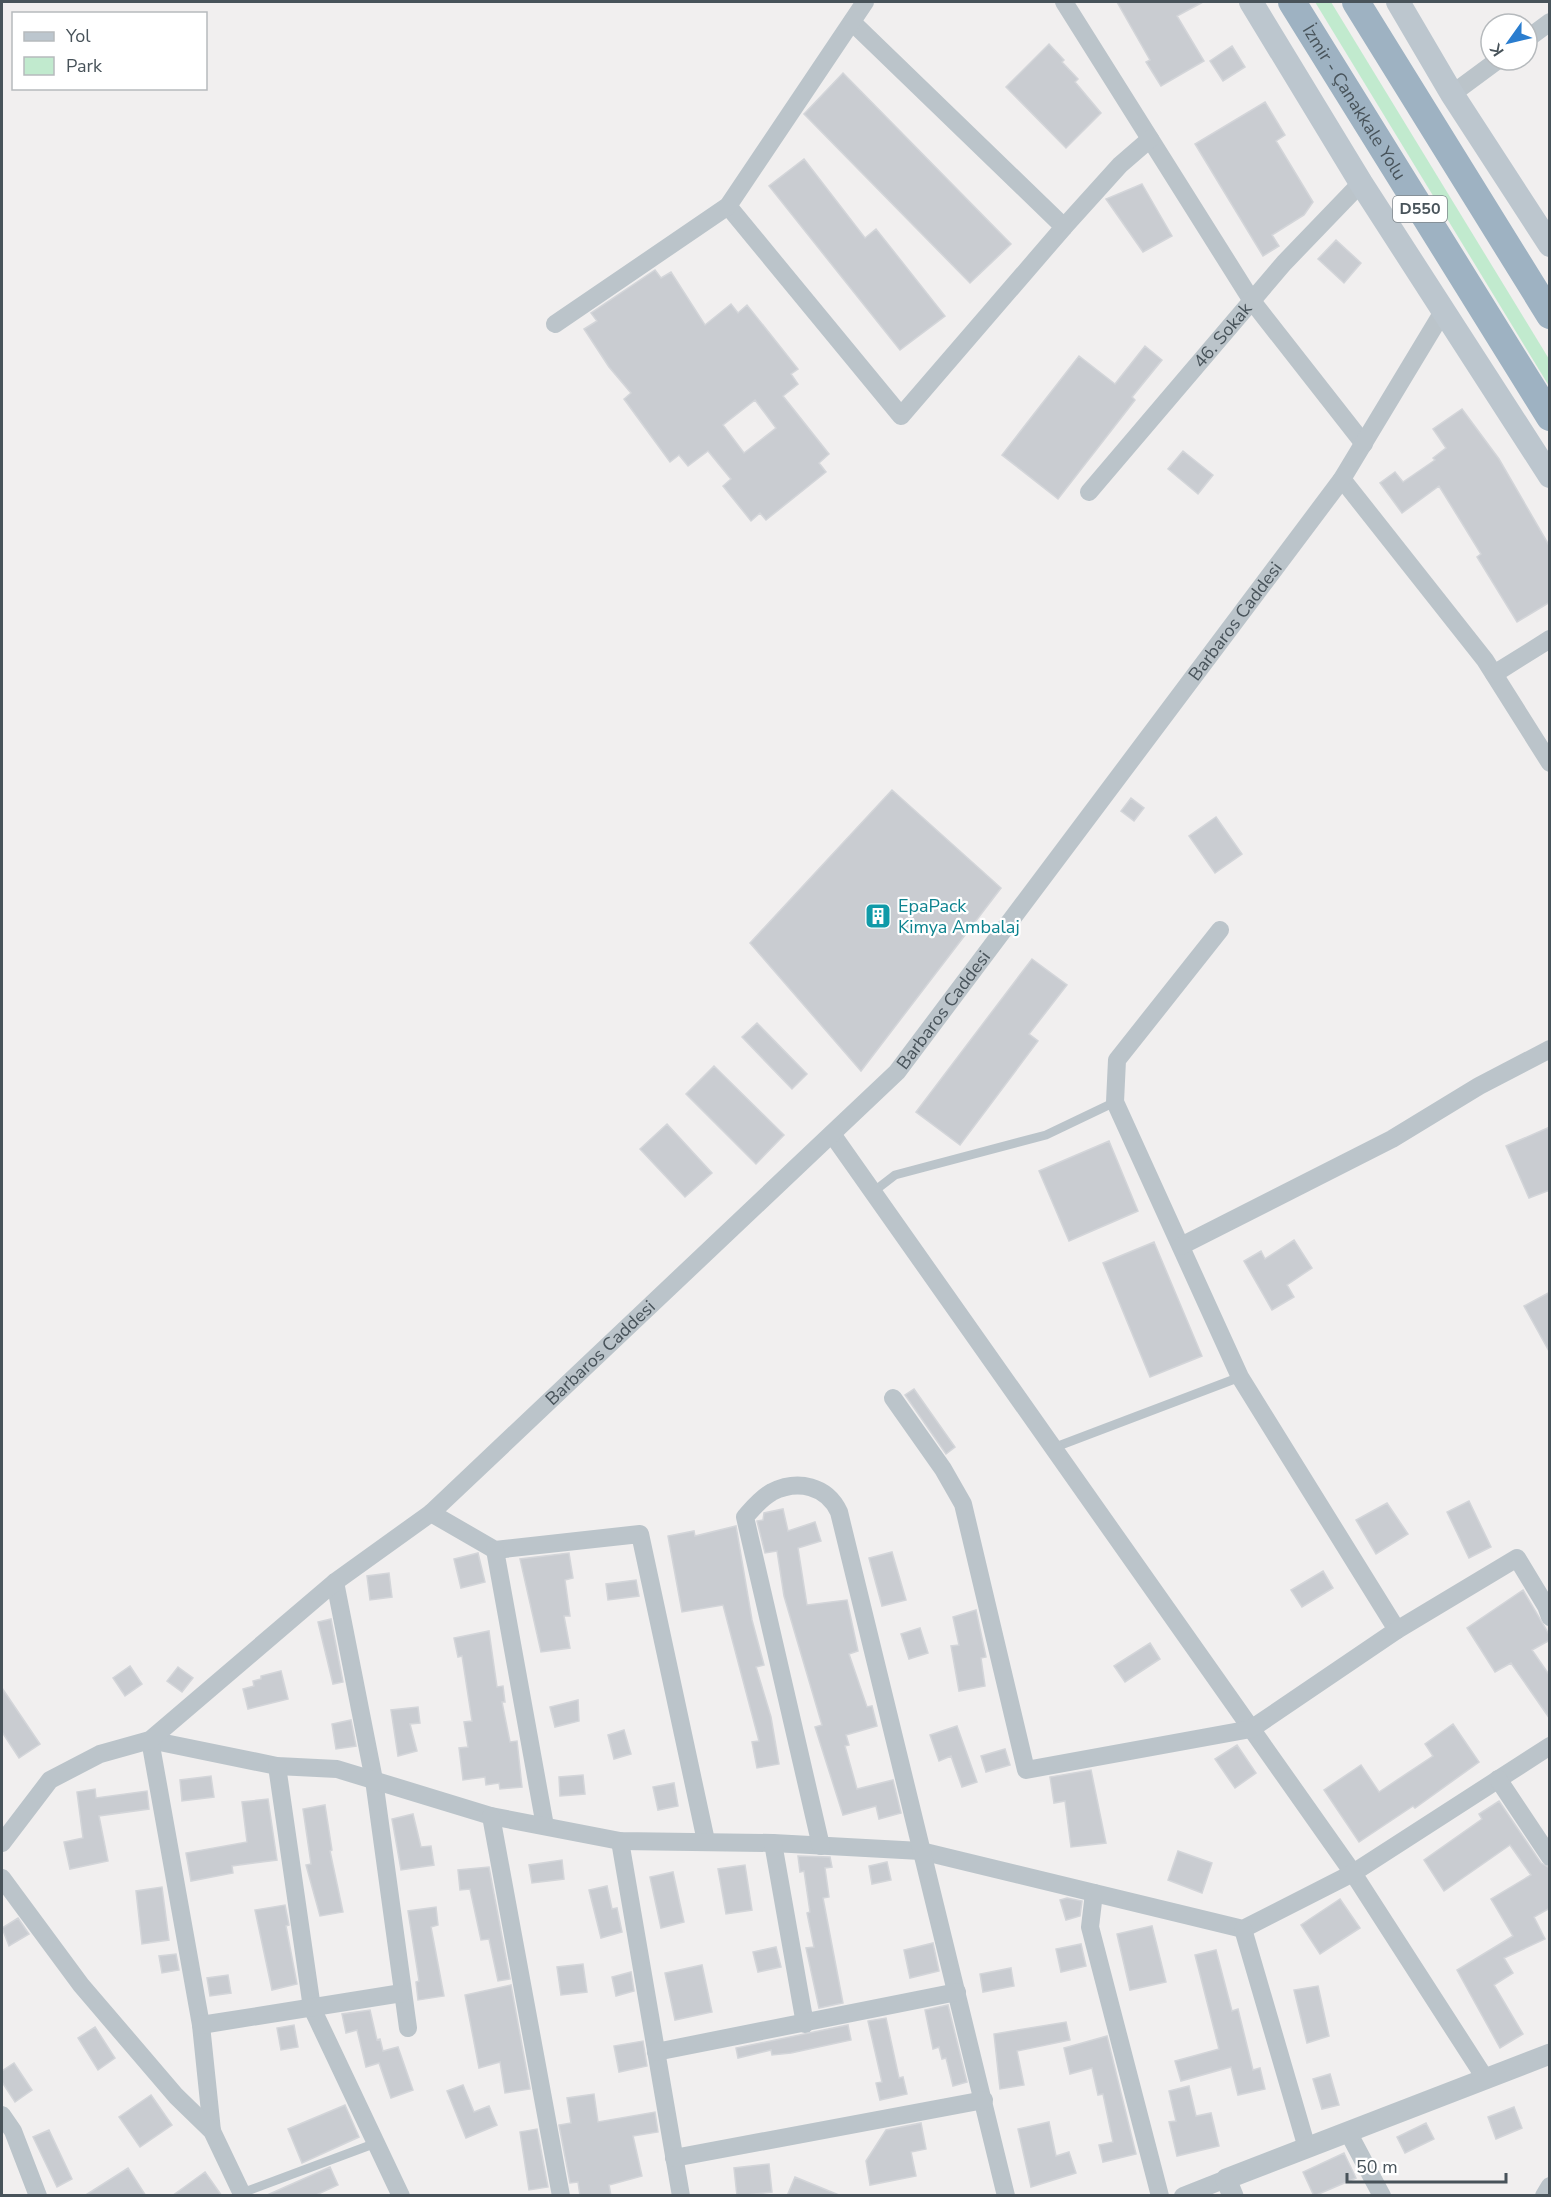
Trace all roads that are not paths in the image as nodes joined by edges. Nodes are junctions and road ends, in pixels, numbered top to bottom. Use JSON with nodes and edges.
{"nodes":[{"id":1,"x":865,"y":2,"type":"edge"},
{"id":2,"x":1064,"y":2,"type":"edge"},
{"id":3,"x":1251,"y":2,"type":"edge"},
{"id":4,"x":1292,"y":2,"type":"edge"},
{"id":5,"x":1356,"y":2,"type":"edge"},
{"id":6,"x":1398,"y":2,"type":"edge"},
{"id":7,"x":852,"y":22,"type":"junction"},
{"id":8,"x":1482,"y":72,"type":"edge"},
{"id":9,"x":1452,"y":94,"type":"junction"},
{"id":10,"x":1150,"y":139,"type":"junction"},
{"id":11,"x":1361,"y":183,"type":"junction"},
{"id":12,"x":728,"y":206,"type":"junction"},
{"id":13,"x":1064,"y":227,"type":"junction"},
{"id":14,"x":1550,"y":245,"type":"edge"},
{"id":15,"x":1252,"y":301,"type":"junction"},
{"id":16,"x":1444,"y":310,"type":"junction"},
{"id":17,"x":1550,"y":315,"type":"edge"},
{"id":18,"x":555,"y":324,"type":"dead end"},
{"id":19,"x":1550,"y":417,"type":"edge"},
{"id":20,"x":1364,"y":444,"type":"junction"},
{"id":21,"x":1550,"y":476,"type":"edge"},
{"id":22,"x":1342,"y":479,"type":"junction"},
{"id":23,"x":1089,"y":492,"type":"dead end"},
{"id":24,"x":1550,"y":639,"type":"edge"},
{"id":25,"x":1494,"y":674,"type":"junction"},
{"id":26,"x":1550,"y":762,"type":"edge"},
{"id":27,"x":1220,"y":930,"type":"dead end"},
{"id":28,"x":1550,"y":1049,"type":"edge"},
{"id":29,"x":1115,"y":1102,"type":"junction"},
{"id":30,"x":832,"y":1134,"type":"junction"},
{"id":31,"x":873,"y":1192,"type":"junction"},
{"id":32,"x":1181,"y":1246,"type":"junction"},
{"id":33,"x":1240,"y":1377,"type":"junction"},
{"id":34,"x":893,"y":1398,"type":"dead end"},
{"id":35,"x":1053,"y":1448,"type":"junction"},
{"id":36,"x":431,"y":1513,"type":"junction"},
{"id":37,"x":495,"y":1550,"type":"junction"},
{"id":38,"x":335,"y":1582,"type":"junction"},
{"id":39,"x":1550,"y":1617,"type":"edge"},
{"id":40,"x":1397,"y":1630,"type":"junction"},
{"id":41,"x":1251,"y":1729,"type":"junction"},
{"id":42,"x":150,"y":1740,"type":"junction"},
{"id":43,"x":1550,"y":1746,"type":"edge"},
{"id":44,"x":277,"y":1766,"type":"junction"},
{"id":45,"x":1498,"y":1779,"type":"junction"},
{"id":46,"x":374,"y":1780,"type":"junction"},
{"id":47,"x":491,"y":1816,"type":"junction"},
{"id":48,"x":546,"y":1826,"type":"junction"},
{"id":49,"x":620,"y":1841,"type":"junction"},
{"id":50,"x":706,"y":1841,"type":"junction"},
{"id":51,"x":2,"y":1843,"type":"edge"},
{"id":52,"x":773,"y":1843,"type":"junction"},
{"id":53,"x":821,"y":1846,"type":"junction"},
{"id":54,"x":921,"y":1851,"type":"junction"},
{"id":55,"x":1550,"y":1857,"type":"edge"},
{"id":56,"x":1353,"y":1873,"type":"junction"},
{"id":57,"x":2,"y":1878,"type":"edge"},
{"id":58,"x":1094,"y":1893,"type":"junction"},
{"id":59,"x":1243,"y":1929,"type":"junction"},
{"id":60,"x":957,"y":1992,"type":"junction"},
{"id":61,"x":402,"y":1993,"type":"junction"},
{"id":62,"x":312,"y":2008,"type":"junction"},
{"id":63,"x":805,"y":2024,"type":"junction"},
{"id":64,"x":201,"y":2025,"type":"junction"},
{"id":65,"x":408,"y":2028,"type":"dead end"},
{"id":66,"x":656,"y":2052,"type":"junction"},
{"id":67,"x":1550,"y":2054,"type":"edge"},
{"id":68,"x":1485,"y":2078,"type":"junction"},
{"id":69,"x":984,"y":2100,"type":"junction"},
{"id":70,"x":2,"y":2115,"type":"edge"},
{"id":71,"x":212,"y":2131,"type":"junction"},
{"id":72,"x":1348,"y":2132,"type":"junction"},
{"id":73,"x":376,"y":2143,"type":"junction"},
{"id":74,"x":1306,"y":2148,"type":"junction"},
{"id":75,"x":674,"y":2158,"type":"junction"},
{"id":76,"x":1229,"y":2188,"type":"edge"},
{"id":77,"x":243,"y":2194,"type":"edge"},
{"id":78,"x":38,"y":2196,"type":"edge"},
{"id":79,"x":401,"y":2196,"type":"edge"},
{"id":80,"x":561,"y":2196,"type":"edge"},
{"id":81,"x":681,"y":2196,"type":"edge"},
{"id":82,"x":1006,"y":2196,"type":"edge"},
{"id":83,"x":1160,"y":2196,"type":"edge"},
{"id":84,"x":1183,"y":2196,"type":"edge"},
{"id":85,"x":1382,"y":2196,"type":"edge"}],
"edges":[{"from":1,"to":7,"type":"street"},
{"from":2,"to":10,"type":"street"},
{"from":3,"to":11,"type":"main road"},
{"from":4,"to":19,"type":"highway","name":"İzmir - Çanakkale Yolu","number":"D550"},
{"from":5,"to":17,"type":"highway","number":"D550"},
{"from":6,"to":9,"type":"main road"},
{"from":7,"to":12,"type":"street"},
{"from":7,"to":13,"type":"street"},
{"from":8,"to":9,"type":"street"},
{"from":9,"to":14,"type":"main road"},
{"from":10,"to":13,"type":"street"},
{"from":10,"to":15,"type":"street"},
{"from":11,"to":15,"type":"street","name":"46. Sokak"},
{"from":11,"to":16,"type":"main road"},
{"from":12,"to":13,"type":"street"},
{"from":12,"to":18,"type":"street"},
{"from":15,"to":20,"type":"street"},
{"from":15,"to":23,"type":"street","name":"46. Sokak"},
{"from":16,"to":20,"type":"street","name":"Barbaros Caddesi"},
{"from":16,"to":21,"type":"main road"},
{"from":20,"to":22,"type":"street","name":"Barbaros Caddesi"},
{"from":22,"to":25,"type":"street"},
{"from":22,"to":30,"type":"street","name":"Barbaros Caddesi"},
{"from":24,"to":25,"type":"street"},
{"from":25,"to":26,"type":"street"},
{"from":27,"to":29,"type":"street"},
{"from":28,"to":32,"type":"street"},
{"from":29,"to":31,"type":"lane"},
{"from":29,"to":32,"type":"street"},
{"from":30,"to":31,"type":"street"},
{"from":30,"to":36,"type":"street","name":"Barbaros Caddesi"},
{"from":31,"to":35,"type":"street"},
{"from":32,"to":33,"type":"street"},
{"from":33,"to":35,"type":"lane"},
{"from":33,"to":40,"type":"street"},
{"from":34,"to":41,"type":"street"},
{"from":35,"to":41,"type":"street"},
{"from":36,"to":37,"type":"street"},
{"from":36,"to":38,"type":"street","name":"Barbaros Caddesi"},
{"from":37,"to":48,"type":"street"},
{"from":37,"to":50,"type":"street"},
{"from":38,"to":42,"type":"street","name":"Barbaros Caddesi"},
{"from":38,"to":46,"type":"street"},
{"from":39,"to":40,"type":"street"},
{"from":40,"to":41,"type":"street"},
{"from":41,"to":56,"type":"street"},
{"from":42,"to":44,"type":"street"},
{"from":42,"to":51,"type":"street"},
{"from":42,"to":64,"type":"street"},
{"from":43,"to":45,"type":"street"},
{"from":44,"to":46,"type":"street"},
{"from":44,"to":62,"type":"street"},
{"from":45,"to":55,"type":"street"},
{"from":45,"to":56,"type":"street"},
{"from":46,"to":47,"type":"street"},
{"from":46,"to":61,"type":"street"},
{"from":47,"to":48,"type":"street"},
{"from":47,"to":80,"type":"street"},
{"from":48,"to":49,"type":"street"},
{"from":49,"to":50,"type":"street"},
{"from":49,"to":66,"type":"street"},
{"from":50,"to":52,"type":"street"},
{"from":52,"to":53,"type":"street"},
{"from":52,"to":63,"type":"street"},
{"from":53,"to":54,"type":"street"},
{"from":53,"to":54,"type":"street"},
{"from":54,"to":58,"type":"street"},
{"from":54,"to":60,"type":"street"},
{"from":56,"to":59,"type":"street"},
{"from":56,"to":68,"type":"street"},
{"from":57,"to":71,"type":"street"},
{"from":58,"to":59,"type":"street"},
{"from":58,"to":83,"type":"street"},
{"from":59,"to":74,"type":"street"},
{"from":60,"to":63,"type":"street"},
{"from":60,"to":69,"type":"street"},
{"from":61,"to":62,"type":"street"},
{"from":61,"to":65,"type":"street"},
{"from":62,"to":64,"type":"street"},
{"from":62,"to":73,"type":"street"},
{"from":63,"to":66,"type":"street"},
{"from":64,"to":71,"type":"street"},
{"from":66,"to":75,"type":"street"},
{"from":67,"to":68,"type":"street"},
{"from":68,"to":72,"type":"street"},
{"from":69,"to":75,"type":"street"},
{"from":69,"to":82,"type":"street"},
{"from":70,"to":78,"type":"street"},
{"from":71,"to":77,"type":"street"},
{"from":72,"to":74,"type":"street"},
{"from":72,"to":85,"type":"street"},
{"from":73,"to":77,"type":"lane"},
{"from":73,"to":79,"type":"street"},
{"from":74,"to":76,"type":"street"},
{"from":75,"to":81,"type":"street"},
{"from":76,"to":84,"type":"street"}]}
